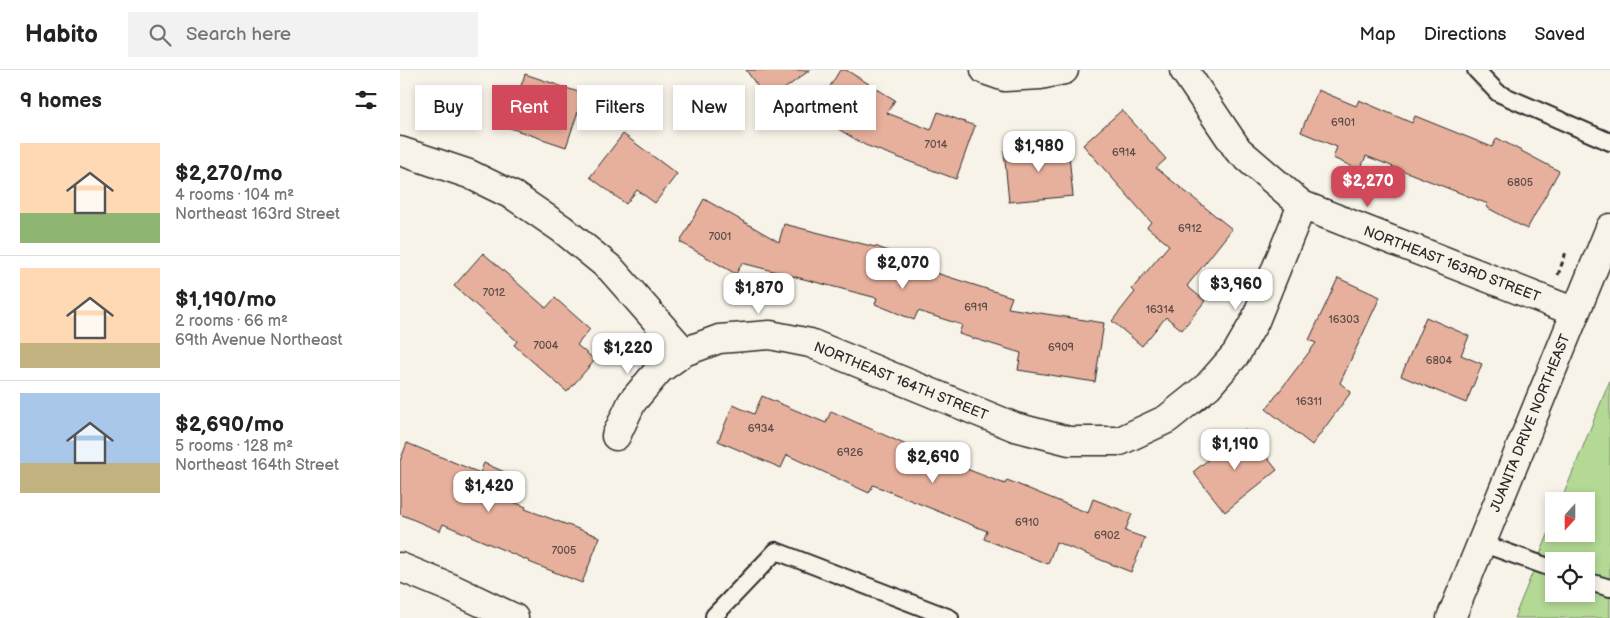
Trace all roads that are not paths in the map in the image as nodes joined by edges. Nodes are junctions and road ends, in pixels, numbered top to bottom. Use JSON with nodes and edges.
{"nodes":[{"id":1,"x":985,"y":70,"type":"edge"},
{"id":2,"x":1064,"y":70,"type":"edge"},
{"id":3,"x":1184,"y":70,"type":"edge"},
{"id":4,"x":1476,"y":70,"type":"edge"},
{"id":5,"x":1610,"y":142,"type":"edge"},
{"id":6,"x":400,"y":151,"type":"edge"},
{"id":7,"x":1302,"y":205,"type":"junction"},
{"id":8,"x":1610,"y":228,"type":"edge"},
{"id":9,"x":1575,"y":312,"type":"junction"},
{"id":10,"x":684,"y":352,"type":"junction"},
{"id":11,"x":616,"y":436,"type":"dead end"},
{"id":12,"x":1481,"y":543,"type":"junction"},
{"id":13,"x":1545,"y":566,"type":"edge"},
{"id":14,"x":400,"y":567,"type":"edge"},
{"id":15,"x":1595,"y":584,"type":"edge"},
{"id":16,"x":1610,"y":588,"type":"edge"},
{"id":17,"x":716,"y":617,"type":"edge"},
{"id":18,"x":514,"y":618,"type":"edge"},
{"id":19,"x":950,"y":618,"type":"edge"},
{"id":20,"x":1451,"y":618,"type":"edge"}],
"edges":[{"from":1,"to":2,"type":"street"},
{"from":3,"to":7,"type":"street","name":"NORTHEAST 163RD STREET"},
{"from":4,"to":5,"type":"lane"},
{"from":6,"to":10,"type":"street"},
{"from":7,"to":9,"type":"street","name":"NORTHEAST 163RD STREET"},
{"from":7,"to":10,"type":"street","name":"NORTHEAST 164TH STREET"},
{"from":8,"to":9,"type":"street","name":"JUANITA DRIVE NORTHEAST"},
{"from":9,"to":12,"type":"street","name":"JUANITA DRIVE NORTHEAST"},
{"from":10,"to":11,"type":"street","name":"NORTHEAST 164TH STREET"},
{"from":12,"to":13,"type":"lane"},
{"from":12,"to":20,"type":"street","name":"JUANITA DRIVE NORTHEAST"},
{"from":14,"to":18,"type":"street"},
{"from":15,"to":16,"type":"lane"},
{"from":17,"to":19,"type":"lane"}]}
